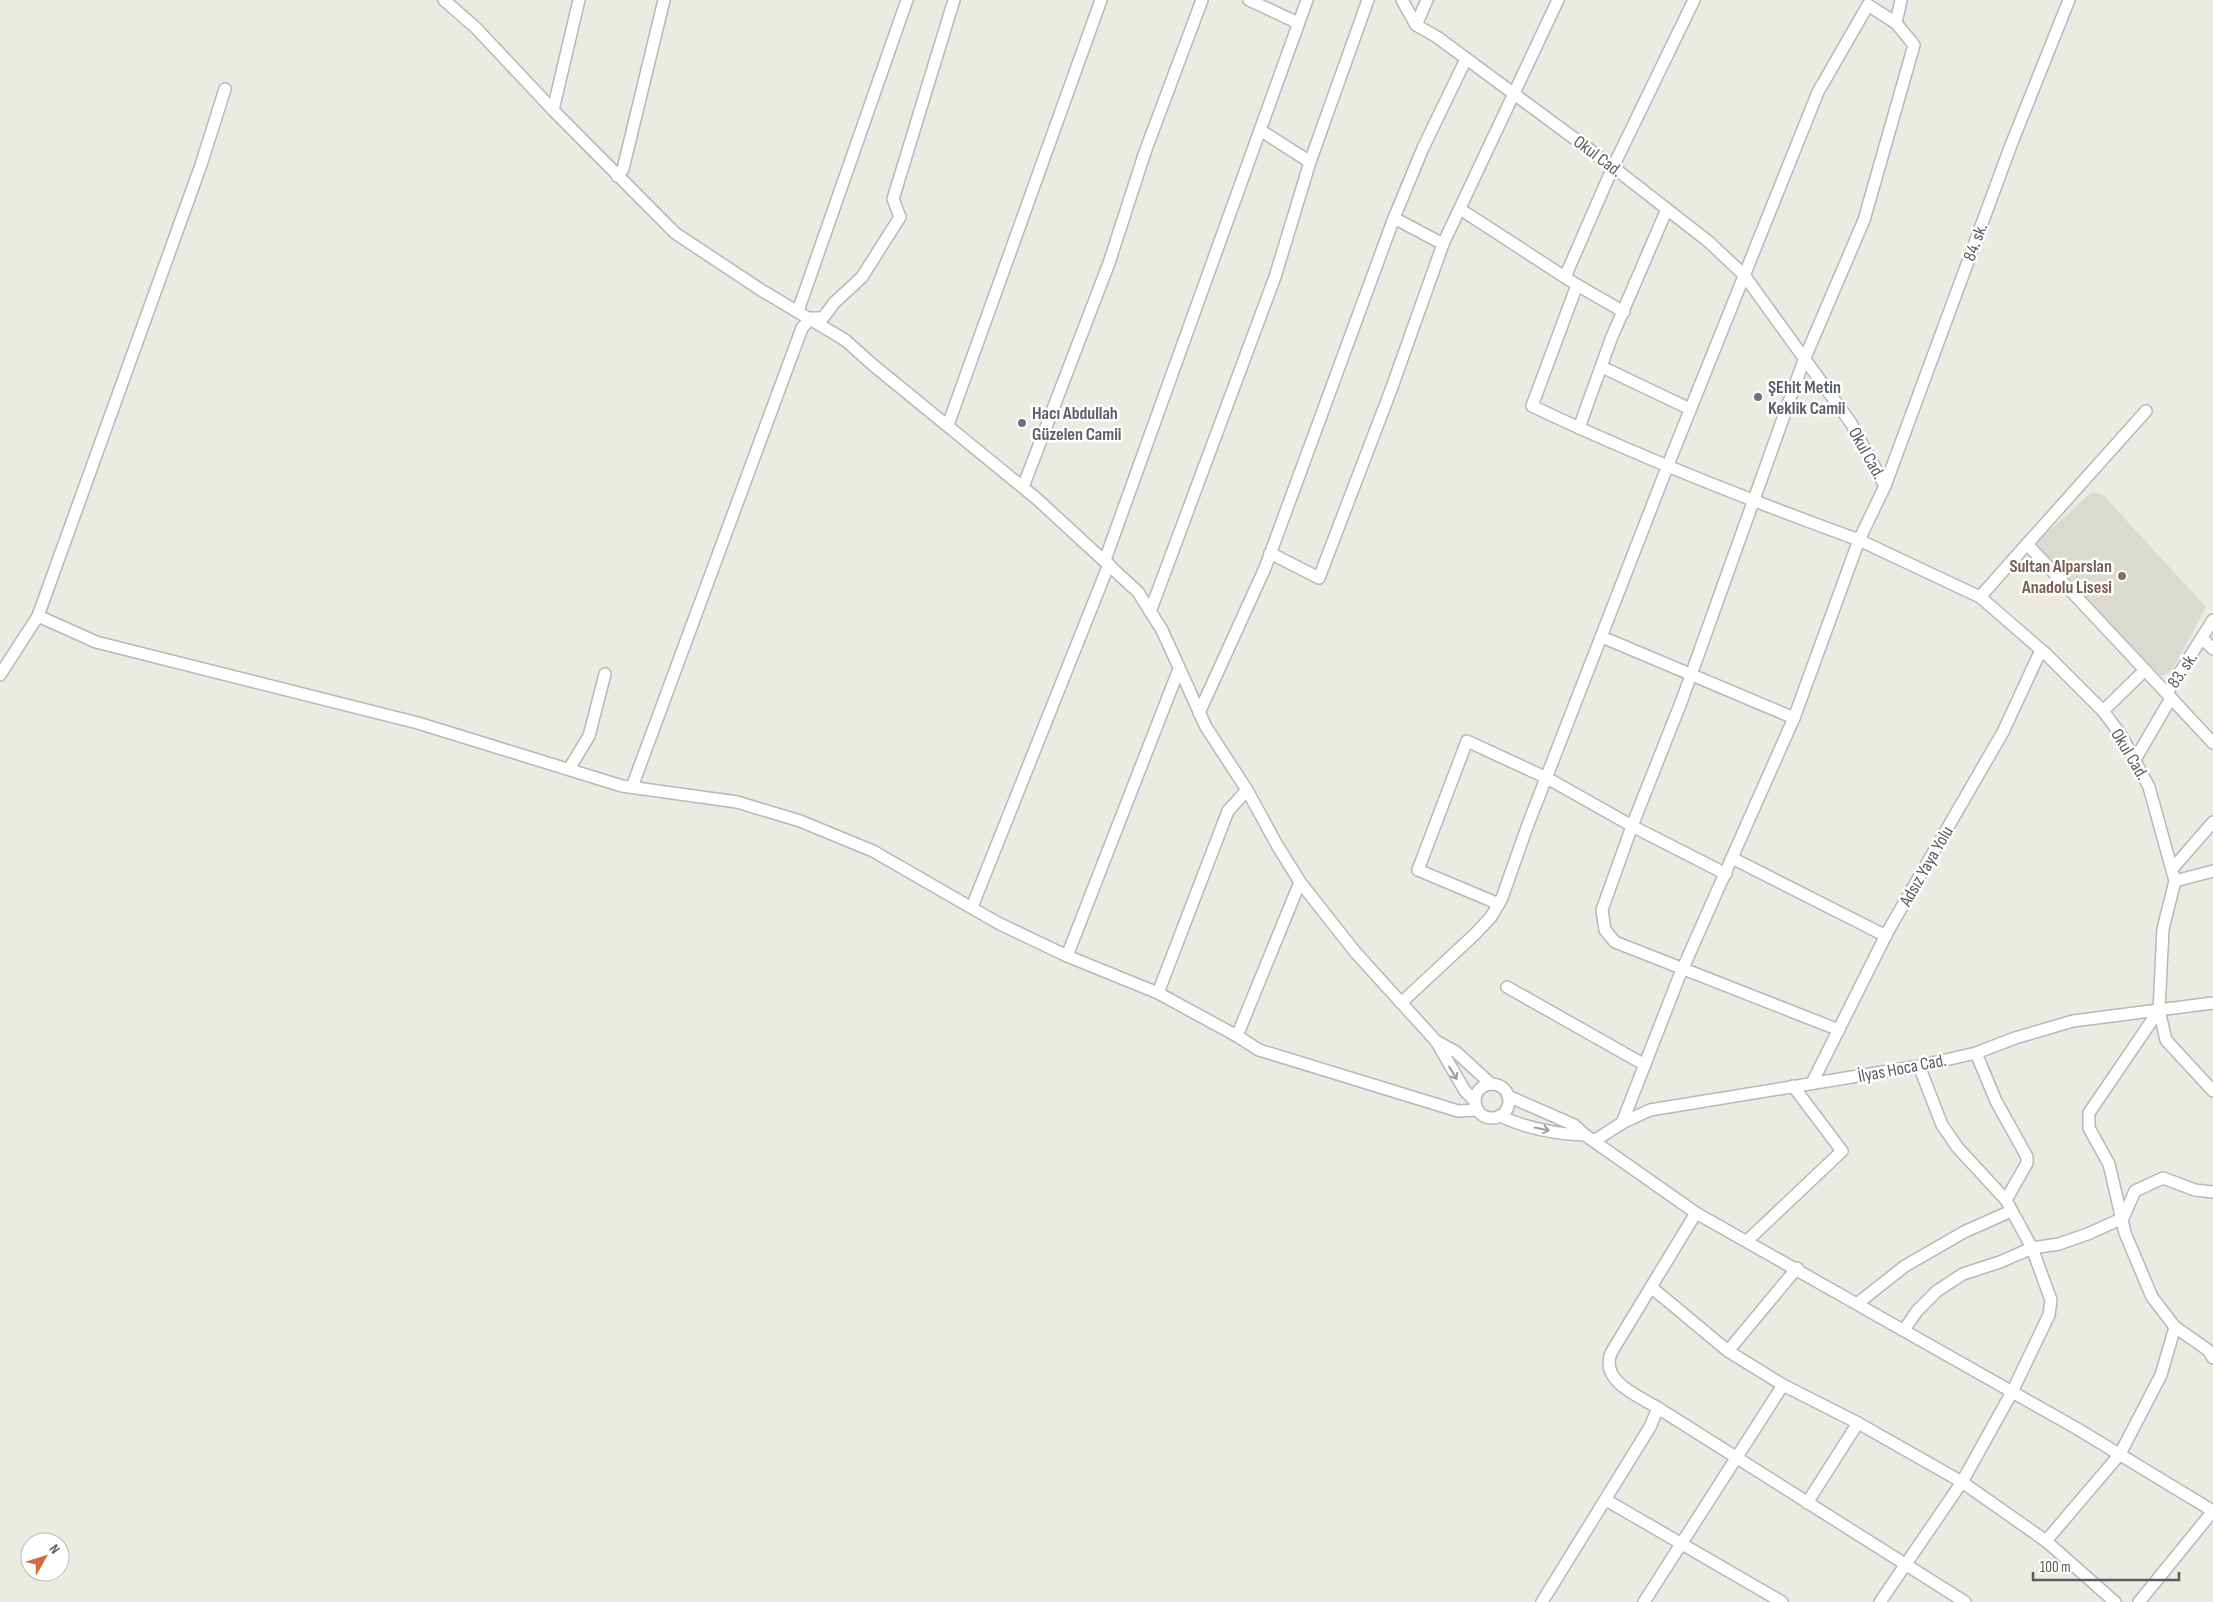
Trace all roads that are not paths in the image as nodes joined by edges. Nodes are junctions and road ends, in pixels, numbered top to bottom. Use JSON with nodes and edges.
{"nodes":[{"id":1,"x":444,"y":0,"type":"edge"},
{"id":2,"x":579,"y":0,"type":"edge"},
{"id":3,"x":664,"y":0,"type":"edge"},
{"id":4,"x":907,"y":0,"type":"edge"},
{"id":5,"x":954,"y":0,"type":"edge"},
{"id":6,"x":1100,"y":0,"type":"edge"},
{"id":7,"x":1202,"y":0,"type":"edge"},
{"id":8,"x":1249,"y":0,"type":"edge"},
{"id":9,"x":1307,"y":0,"type":"edge"},
{"id":10,"x":1368,"y":0,"type":"edge"},
{"id":11,"x":1402,"y":0,"type":"edge"},
{"id":12,"x":1427,"y":0,"type":"edge"},
{"id":13,"x":1558,"y":0,"type":"edge"},
{"id":14,"x":1694,"y":0,"type":"edge"},
{"id":15,"x":1901,"y":0,"type":"edge"},
{"id":16,"x":2069,"y":0,"type":"edge"},
{"id":17,"x":1298,"y":22,"type":"junction"},
{"id":18,"x":1896,"y":23,"type":"junction"},
{"id":19,"x":1416,"y":25,"type":"junction"},
{"id":20,"x":1466,"y":59,"type":"junction"},
{"id":21,"x":225,"y":89,"type":"dead end"},
{"id":22,"x":1513,"y":94,"type":"junction"},
{"id":23,"x":553,"y":110,"type":"junction"},
{"id":24,"x":1260,"y":130,"type":"junction"},
{"id":25,"x":1310,"y":162,"type":"junction"},
{"id":26,"x":1613,"y":167,"type":"junction"},
{"id":27,"x":617,"y":176,"type":"junction"},
{"id":28,"x":1460,"y":209,"type":"junction"},
{"id":29,"x":1667,"y":209,"type":"junction"},
{"id":30,"x":1394,"y":218,"type":"junction"},
{"id":31,"x":1443,"y":244,"type":"junction"},
{"id":32,"x":1744,"y":275,"type":"junction"},
{"id":33,"x":1565,"y":277,"type":"junction"},
{"id":34,"x":1577,"y":285,"type":"junction"},
{"id":35,"x":798,"y":311,"type":"junction"},
{"id":36,"x":1624,"y":312,"type":"junction"},
{"id":37,"x":811,"y":318,"type":"junction"},
{"id":38,"x":1804,"y":360,"type":"junction"},
{"id":39,"x":1602,"y":367,"type":"junction"},
{"id":40,"x":1690,"y":409,"type":"junction"},
{"id":41,"x":2146,"y":411,"type":"dead end"},
{"id":42,"x":948,"y":425,"type":"junction"},
{"id":43,"x":1579,"y":428,"type":"junction"},
{"id":44,"x":1668,"y":465,"type":"junction"},
{"id":45,"x":1885,"y":486,"type":"junction"},
{"id":46,"x":1023,"y":487,"type":"junction"},
{"id":47,"x":1752,"y":501,"type":"junction"},
{"id":48,"x":1860,"y":540,"type":"junction"},
{"id":49,"x":2027,"y":544,"type":"junction"},
{"id":50,"x":1270,"y":553,"type":"junction"},
{"id":51,"x":1107,"y":562,"type":"junction"},
{"id":52,"x":1980,"y":597,"type":"junction"},
{"id":53,"x":1150,"y":612,"type":"junction"},
{"id":54,"x":38,"y":616,"type":"junction"},
{"id":55,"x":2213,"y":620,"type":"edge"},
{"id":56,"x":1602,"y":638,"type":"junction"},
{"id":57,"x":2202,"y":639,"type":"junction"},
{"id":58,"x":2213,"y":649,"type":"edge"},
{"id":59,"x":2041,"y":650,"type":"junction"},
{"id":60,"x":1179,"y":669,"type":"junction"},
{"id":61,"x":2144,"y":670,"type":"junction"},
{"id":62,"x":605,"y":674,"type":"dead end"},
{"id":63,"x":0,"y":675,"type":"edge"},
{"id":64,"x":1690,"y":675,"type":"junction"},
{"id":65,"x":2169,"y":696,"type":"junction"},
{"id":66,"x":2103,"y":711,"type":"junction"},
{"id":67,"x":1199,"y":713,"type":"junction"},
{"id":68,"x":1794,"y":718,"type":"junction"},
{"id":69,"x":2213,"y":743,"type":"edge"},
{"id":70,"x":2136,"y":758,"type":"junction"},
{"id":71,"x":569,"y":769,"type":"junction"},
{"id":72,"x":1547,"y":778,"type":"junction"},
{"id":73,"x":632,"y":788,"type":"junction"},
{"id":74,"x":1247,"y":790,"type":"junction"},
{"id":75,"x":2213,"y":822,"type":"edge"},
{"id":76,"x":1632,"y":826,"type":"junction"},
{"id":77,"x":1732,"y":858,"type":"junction"},
{"id":78,"x":2173,"y":868,"type":"junction"},
{"id":79,"x":2213,"y":870,"type":"edge"},
{"id":80,"x":1726,"y":874,"type":"junction"},
{"id":81,"x":2176,"y":880,"type":"junction"},
{"id":82,"x":1300,"y":882,"type":"junction"},
{"id":83,"x":1499,"y":904,"type":"junction"},
{"id":84,"x":972,"y":907,"type":"junction"},
{"id":85,"x":1886,"y":936,"type":"junction"},
{"id":86,"x":1067,"y":956,"type":"junction"},
{"id":87,"x":1682,"y":970,"type":"junction"},
{"id":88,"x":1507,"y":987,"type":"dead end"},
{"id":89,"x":1158,"y":993,"type":"junction"},
{"id":90,"x":1401,"y":1003,"type":"junction"},
{"id":91,"x":2213,"y":1004,"type":"edge"},
{"id":92,"x":2159,"y":1010,"type":"junction"},
{"id":93,"x":1839,"y":1030,"type":"junction"},
{"id":94,"x":1238,"y":1036,"type":"junction"},
{"id":95,"x":1436,"y":1041,"type":"junction"},
{"id":96,"x":1976,"y":1053,"type":"junction"},
{"id":97,"x":1645,"y":1066,"type":"junction"},
{"id":98,"x":1919,"y":1066,"type":"junction"},
{"id":99,"x":1812,"y":1082,"type":"junction"},
{"id":100,"x":1491,"y":1084,"type":"junction"},
{"id":101,"x":1793,"y":1086,"type":"junction"},
{"id":102,"x":2213,"y":1091,"type":"edge"},
{"id":103,"x":1508,"y":1096,"type":"junction"},
{"id":104,"x":1476,"y":1106,"type":"junction"},
{"id":105,"x":1500,"y":1116,"type":"junction"},
{"id":106,"x":1622,"y":1123,"type":"junction"},
{"id":107,"x":1590,"y":1138,"type":"junction"},
{"id":108,"x":2213,"y":1192,"type":"edge"},
{"id":109,"x":2008,"y":1205,"type":"junction"},
{"id":110,"x":1696,"y":1213,"type":"junction"},
{"id":111,"x":2123,"y":1218,"type":"junction"},
{"id":112,"x":1748,"y":1240,"type":"junction"},
{"id":113,"x":2032,"y":1248,"type":"junction"},
{"id":114,"x":1797,"y":1268,"type":"junction"},
{"id":115,"x":1652,"y":1287,"type":"junction"},
{"id":116,"x":1858,"y":1303,"type":"junction"},
{"id":117,"x":2175,"y":1327,"type":"junction"},
{"id":118,"x":1904,"y":1330,"type":"junction"},
{"id":119,"x":1728,"y":1351,"type":"junction"},
{"id":120,"x":2213,"y":1358,"type":"edge"},
{"id":121,"x":1783,"y":1385,"type":"junction"},
{"id":122,"x":2012,"y":1392,"type":"junction"},
{"id":123,"x":1658,"y":1408,"type":"junction"},
{"id":124,"x":1858,"y":1423,"type":"junction"},
{"id":125,"x":2120,"y":1454,"type":"junction"},
{"id":126,"x":1736,"y":1457,"type":"junction"},
{"id":127,"x":1962,"y":1482,"type":"junction"},
{"id":128,"x":1606,"y":1500,"type":"junction"},
{"id":129,"x":1807,"y":1503,"type":"junction"},
{"id":130,"x":2213,"y":1511,"type":"edge"},
{"id":131,"x":2046,"y":1541,"type":"junction"},
{"id":132,"x":1681,"y":1543,"type":"junction"},
{"id":133,"x":1905,"y":1564,"type":"junction"},
{"id":134,"x":1542,"y":1602,"type":"edge"},
{"id":135,"x":1644,"y":1602,"type":"edge"},
{"id":136,"x":1782,"y":1602,"type":"edge"},
{"id":137,"x":1880,"y":1602,"type":"edge"},
{"id":138,"x":1965,"y":1602,"type":"edge"},
{"id":139,"x":2115,"y":1602,"type":"edge"},
{"id":140,"x":2140,"y":1602,"type":"edge"}],
"edges":[{"from":1,"to":23,"type":"street"},
{"from":2,"to":23,"type":"street"},
{"from":3,"to":27,"type":"street"},
{"from":4,"to":35,"type":"street"},
{"from":5,"to":37,"type":"street"},
{"from":6,"to":42,"type":"street"},
{"from":7,"to":46,"type":"street"},
{"from":8,"to":17,"type":"street"},
{"from":9,"to":17,"type":"street"},
{"from":10,"to":25,"type":"street"},
{"from":11,"to":19,"type":"street","name":"Okul Cad."},
{"from":12,"to":19,"type":"street"},
{"from":13,"to":22,"type":"street"},
{"from":14,"to":26,"type":"street"},
{"from":15,"to":18,"type":"street"},
{"from":16,"to":45,"type":"street","name":"84. sk."},
{"from":17,"to":24,"type":"street"},
{"from":18,"to":32,"type":"street"},
{"from":18,"to":38,"type":"street"},
{"from":19,"to":20,"type":"street","name":"Okul Cad."},
{"from":20,"to":22,"type":"street","name":"Okul Cad."},
{"from":20,"to":30,"type":"street"},
{"from":21,"to":54,"type":"street"},
{"from":22,"to":26,"type":"street","name":"Okul Cad."},
{"from":22,"to":28,"type":"street"},
{"from":23,"to":27,"type":"street"},
{"from":24,"to":25,"type":"street"},
{"from":24,"to":51,"type":"street"},
{"from":25,"to":53,"type":"street"},
{"from":26,"to":29,"type":"street","name":"Okul Cad."},
{"from":26,"to":33,"type":"street"},
{"from":27,"to":35,"type":"street"},
{"from":28,"to":31,"type":"street"},
{"from":28,"to":33,"type":"street"},
{"from":29,"to":32,"type":"street","name":"Okul Cad."},
{"from":29,"to":36,"type":"street"},
{"from":30,"to":31,"type":"street"},
{"from":30,"to":50,"type":"street"},
{"from":31,"to":50,"type":"street"},
{"from":32,"to":38,"type":"street","name":"Okul Cad."},
{"from":32,"to":40,"type":"street"},
{"from":33,"to":34,"type":"street"},
{"from":34,"to":36,"type":"street"},
{"from":34,"to":43,"type":"street"},
{"from":35,"to":37,"type":"street"},
{"from":36,"to":39,"type":"street"},
{"from":37,"to":42,"type":"street"},
{"from":37,"to":73,"type":"street"},
{"from":38,"to":45,"type":"street","name":"Okul Cad."},
{"from":38,"to":47,"type":"street"},
{"from":39,"to":40,"type":"street"},
{"from":39,"to":43,"type":"street"},
{"from":40,"to":44,"type":"street"},
{"from":41,"to":49,"type":"street"},
{"from":42,"to":46,"type":"street"},
{"from":43,"to":44,"type":"street"},
{"from":44,"to":47,"type":"street"},
{"from":44,"to":56,"type":"street"},
{"from":45,"to":48,"type":"street","name":"Okul Cad."},
{"from":46,"to":51,"type":"street"},
{"from":47,"to":48,"type":"street"},
{"from":47,"to":64,"type":"street"},
{"from":48,"to":52,"type":"street","name":"Okul Cad."},
{"from":48,"to":68,"type":"street"},
{"from":49,"to":52,"type":"street"},
{"from":49,"to":61,"type":"street"},
{"from":50,"to":67,"type":"street"},
{"from":51,"to":53,"type":"street"},
{"from":51,"to":84,"type":"street"},
{"from":52,"to":59,"type":"street","name":"Okul Cad."},
{"from":53,"to":60,"type":"street"},
{"from":54,"to":63,"type":"street"},
{"from":54,"to":71,"type":"street"},
{"from":55,"to":57,"type":"street","name":"83. sk."},
{"from":56,"to":64,"type":"street"},
{"from":56,"to":72,"type":"street"},
{"from":57,"to":58,"type":"street"},
{"from":57,"to":65,"type":"street","name":"83. sk."},
{"from":59,"to":66,"type":"street","name":"Okul Cad."},
{"from":59,"to":85,"type":"street","name":"Adsız Yaya Yolu"},
{"from":60,"to":67,"type":"street"},
{"from":60,"to":86,"type":"street"},
{"from":61,"to":65,"type":"street"},
{"from":61,"to":66,"type":"street"},
{"from":62,"to":71,"type":"street"},
{"from":64,"to":68,"type":"street"},
{"from":64,"to":76,"type":"street"},
{"from":65,"to":69,"type":"street"},
{"from":65,"to":70,"type":"street","name":"83. sk."},
{"from":66,"to":70,"type":"street","name":"Okul Cad."},
{"from":67,"to":74,"type":"street"},
{"from":68,"to":77,"type":"street"},
{"from":70,"to":78,"type":"street","name":"Okul Cad."},
{"from":71,"to":73,"type":"street"},
{"from":72,"to":76,"type":"street"},
{"from":72,"to":83,"type":"street"},
{"from":72,"to":83,"type":"street"},
{"from":73,"to":84,"type":"street"},
{"from":74,"to":82,"type":"street"},
{"from":74,"to":89,"type":"street"},
{"from":75,"to":78,"type":"street"},
{"from":76,"to":80,"type":"street"},
{"from":76,"to":87,"type":"street"},
{"from":77,"to":80,"type":"street"},
{"from":77,"to":85,"type":"street"},
{"from":78,"to":81,"type":"street","name":"Okul Cad."},
{"from":79,"to":81,"type":"street"},
{"from":80,"to":87,"type":"street"},
{"from":81,"to":92,"type":"street","name":"Okul Cad."},
{"from":82,"to":90,"type":"street"},
{"from":82,"to":94,"type":"street"},
{"from":83,"to":90,"type":"street"},
{"from":84,"to":86,"type":"street"},
{"from":85,"to":93,"type":"street","name":"Adsız Yaya Yolu"},
{"from":86,"to":89,"type":"street"},
{"from":87,"to":93,"type":"street"},
{"from":87,"to":97,"type":"street"},
{"from":88,"to":97,"type":"street"},
{"from":89,"to":94,"type":"street"},
{"from":90,"to":95,"type":"street"},
{"from":91,"to":92,"type":"street","name":"İlyas Hoca Cad."},
{"from":92,"to":96,"type":"street","name":"İlyas Hoca Cad."},
{"from":92,"to":102,"type":"street","name":"Okul Cad."},
{"from":92,"to":111,"type":"street"},
{"from":93,"to":99,"type":"street","name":"Adsız Yaya Yolu"},
{"from":94,"to":104,"type":"street"},
{"from":95,"to":100,"type":"street"},
{"from":95,"to":104,"type":"street","one_way":true},
{"from":96,"to":98,"type":"street","name":"İlyas Hoca Cad."},
{"from":96,"to":109,"type":"street"},
{"from":97,"to":106,"type":"street"},
{"from":98,"to":99,"type":"street","name":"İlyas Hoca Cad."},
{"from":98,"to":109,"type":"street"},
{"from":99,"to":101,"type":"street","name":"İlyas Hoca Cad."},
{"from":100,"to":103,"type":"street"},
{"from":100,"to":104,"type":"street"},
{"from":101,"to":106,"type":"street","name":"İlyas Hoca Cad."},
{"from":101,"to":112,"type":"street"},
{"from":103,"to":105,"type":"street"},
{"from":103,"to":107,"type":"street"},
{"from":104,"to":105,"type":"street"},
{"from":105,"to":107,"type":"street","one_way":true},
{"from":106,"to":107,"type":"street","name":"İlyas Hoca Cad."},
{"from":107,"to":110,"type":"street"},
{"from":108,"to":111,"type":"street"},
{"from":109,"to":113,"type":"street"},
{"from":109,"to":116,"type":"street"},
{"from":110,"to":112,"type":"street"},
{"from":110,"to":115,"type":"street"},
{"from":111,"to":113,"type":"street"},
{"from":111,"to":117,"type":"street"},
{"from":112,"to":114,"type":"street"},
{"from":113,"to":118,"type":"street"},
{"from":113,"to":122,"type":"street"},
{"from":114,"to":116,"type":"street"},
{"from":114,"to":119,"type":"street"},
{"from":115,"to":119,"type":"street"},
{"from":115,"to":123,"type":"street"},
{"from":116,"to":118,"type":"street"},
{"from":117,"to":120,"type":"street"},
{"from":117,"to":125,"type":"street"},
{"from":118,"to":122,"type":"street"},
{"from":119,"to":121,"type":"street"},
{"from":121,"to":124,"type":"street"},
{"from":121,"to":126,"type":"street"},
{"from":122,"to":125,"type":"street"},
{"from":122,"to":127,"type":"street"},
{"from":123,"to":126,"type":"street"},
{"from":123,"to":128,"type":"street"},
{"from":124,"to":127,"type":"street"},
{"from":124,"to":129,"type":"street"},
{"from":125,"to":130,"type":"street"},
{"from":125,"to":131,"type":"street"},
{"from":126,"to":129,"type":"street"},
{"from":126,"to":132,"type":"street"},
{"from":127,"to":131,"type":"street"},
{"from":127,"to":133,"type":"street"},
{"from":128,"to":132,"type":"street"},
{"from":128,"to":134,"type":"street"},
{"from":129,"to":133,"type":"street"},
{"from":130,"to":140,"type":"street"},
{"from":131,"to":139,"type":"street"},
{"from":132,"to":135,"type":"street"},
{"from":132,"to":136,"type":"street"},
{"from":133,"to":137,"type":"street"},
{"from":133,"to":138,"type":"street"}]}
